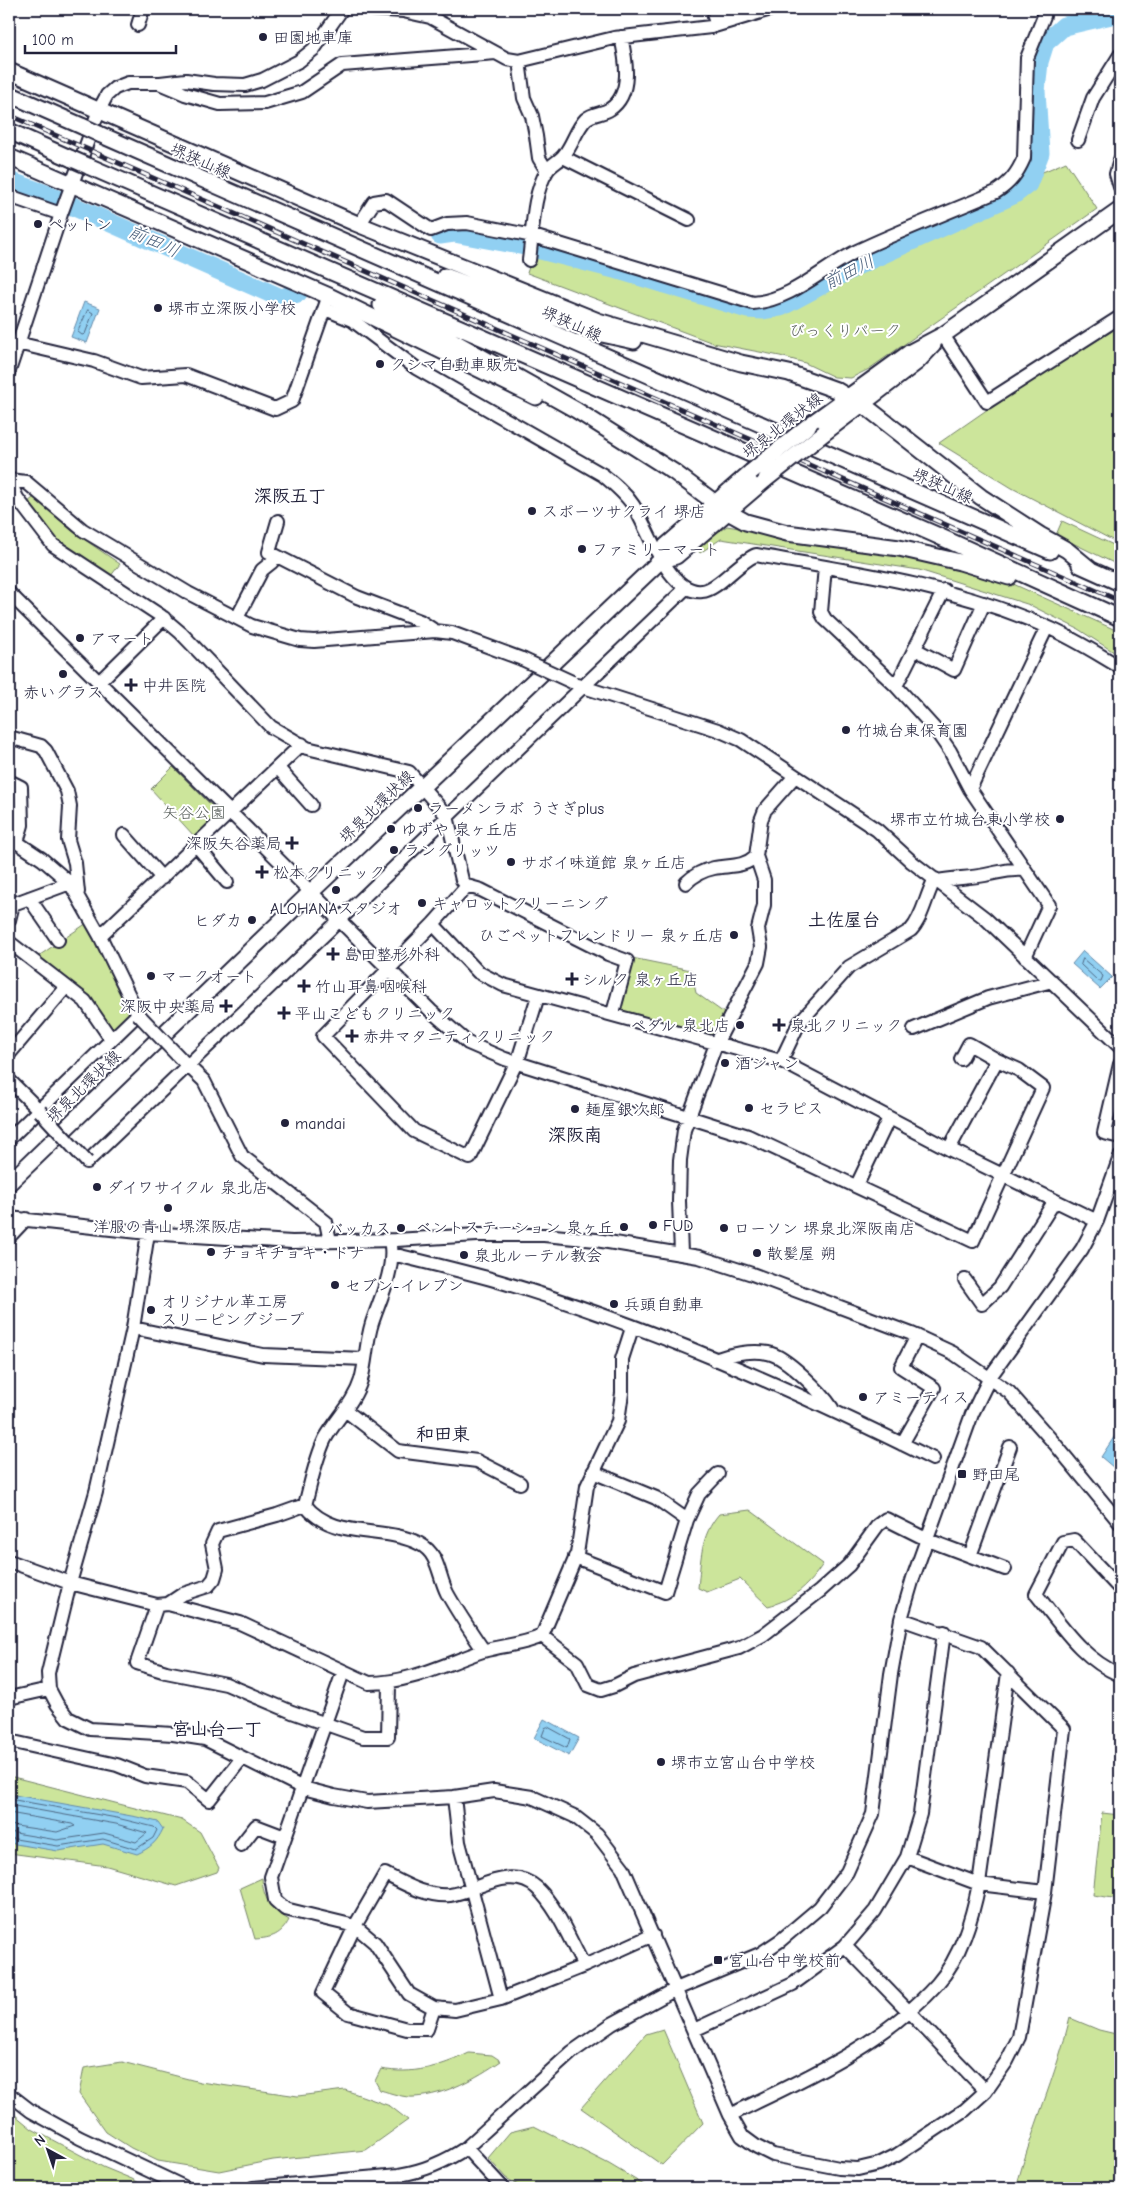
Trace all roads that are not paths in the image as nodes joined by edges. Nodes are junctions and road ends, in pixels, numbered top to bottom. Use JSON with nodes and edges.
{"nodes":[{"id":1,"x":143,"y":9,"type":"edge"},
{"id":2,"x":342,"y":9,"type":"edge"},
{"id":3,"x":371,"y":9,"type":"edge"},
{"id":4,"x":737,"y":9,"type":"edge"},
{"id":5,"x":771,"y":9,"type":"edge"},
{"id":6,"x":1044,"y":9,"type":"edge"},
{"id":7,"x":138,"y":25,"type":"dead end"},
{"id":8,"x":717,"y":25,"type":"junction"},
{"id":9,"x":621,"y":37,"type":"junction"},
{"id":10,"x":496,"y":54,"type":"junction"},
{"id":11,"x":1120,"y":55,"type":"edge"},
{"id":12,"x":518,"y":61,"type":"junction"},
{"id":13,"x":9,"y":71,"type":"edge"},
{"id":14,"x":158,"y":83,"type":"junction"},
{"id":15,"x":9,"y":94,"type":"edge"},
{"id":16,"x":99,"y":110,"type":"junction"},
{"id":17,"x":9,"y":131,"type":"edge"},
{"id":18,"x":1078,"y":140,"type":"dead end"},
{"id":19,"x":9,"y":157,"type":"edge"},
{"id":20,"x":563,"y":157,"type":"junction"},
{"id":21,"x":1120,"y":160,"type":"edge"},
{"id":22,"x":547,"y":171,"type":"junction"},
{"id":23,"x":1120,"y":187,"type":"edge"},
{"id":24,"x":70,"y":190,"type":"junction"},
{"id":25,"x":9,"y":196,"type":"edge"},
{"id":26,"x":1120,"y":210,"type":"edge"},
{"id":27,"x":61,"y":214,"type":"junction"},
{"id":28,"x":689,"y":220,"type":"dead end"},
{"id":29,"x":359,"y":224,"type":"junction"},
{"id":30,"x":243,"y":234,"type":"junction"},
{"id":31,"x":533,"y":236,"type":"junction"},
{"id":32,"x":529,"y":258,"type":"dead end"},
{"id":33,"x":384,"y":260,"type":"junction"},
{"id":34,"x":327,"y":302,"type":"junction"},
{"id":35,"x":1120,"y":317,"type":"edge"},
{"id":36,"x":943,"y":334,"type":"junction"},
{"id":37,"x":16,"y":343,"type":"junction"},
{"id":38,"x":741,"y":363,"type":"junction"},
{"id":39,"x":9,"y":366,"type":"edge"},
{"id":40,"x":847,"y":396,"type":"junction"},
{"id":41,"x":861,"y":405,"type":"junction"},
{"id":42,"x":576,"y":410,"type":"junction"},
{"id":43,"x":9,"y":480,"type":"edge"},
{"id":44,"x":720,"y":506,"type":"junction"},
{"id":45,"x":278,"y":520,"type":"dead end"},
{"id":46,"x":660,"y":561,"type":"junction"},
{"id":47,"x":272,"y":562,"type":"dead end"},
{"id":48,"x":825,"y":567,"type":"junction"},
{"id":49,"x":1090,"y":569,"type":"junction"},
{"id":50,"x":1120,"y":583,"type":"edge"},
{"id":51,"x":686,"y":588,"type":"junction"},
{"id":52,"x":944,"y":590,"type":"junction"},
{"id":53,"x":9,"y":594,"type":"edge"},
{"id":54,"x":984,"y":603,"type":"junction"},
{"id":55,"x":164,"y":618,"type":"junction"},
{"id":56,"x":237,"y":618,"type":"junction"},
{"id":57,"x":1120,"y":618,"type":"edge"},
{"id":58,"x":1047,"y":626,"type":"junction"},
{"id":59,"x":435,"y":632,"type":"junction"},
{"id":60,"x":915,"y":649,"type":"junction"},
{"id":61,"x":1120,"y":667,"type":"edge"},
{"id":62,"x":99,"y":682,"type":"junction"},
{"id":63,"x":577,"y":684,"type":"junction"},
{"id":64,"x":896,"y":686,"type":"junction"},
{"id":65,"x":9,"y":737,"type":"edge"},
{"id":66,"x":302,"y":744,"type":"junction"},
{"id":67,"x":278,"y":768,"type":"junction"},
{"id":68,"x":795,"y":776,"type":"junction"},
{"id":69,"x":9,"y":781,"type":"edge"},
{"id":70,"x":422,"y":786,"type":"junction"},
{"id":71,"x":970,"y":789,"type":"junction"},
{"id":72,"x":311,"y":805,"type":"dead end"},
{"id":73,"x":231,"y":813,"type":"junction"},
{"id":74,"x":447,"y":816,"type":"junction"},
{"id":75,"x":124,"y":835,"type":"dead end"},
{"id":76,"x":13,"y":840,"type":"edge"},
{"id":77,"x":196,"y":846,"type":"junction"},
{"id":78,"x":756,"y":856,"type":"junction"},
{"id":79,"x":1024,"y":870,"type":"junction"},
{"id":80,"x":162,"y":878,"type":"junction"},
{"id":81,"x":937,"y":880,"type":"junction"},
{"id":82,"x":228,"y":882,"type":"dead end"},
{"id":83,"x":70,"y":883,"type":"junction"},
{"id":84,"x":686,"y":883,"type":"dead end"},
{"id":85,"x":467,"y":886,"type":"junction"},
{"id":86,"x":311,"y":892,"type":"junction"},
{"id":87,"x":78,"y":896,"type":"junction"},
{"id":88,"x":29,"y":898,"type":"junction"},
{"id":89,"x":340,"y":919,"type":"junction"},
{"id":90,"x":9,"y":920,"type":"edge"},
{"id":91,"x":433,"y":924,"type":"junction"},
{"id":92,"x":100,"y":936,"type":"junction"},
{"id":93,"x":58,"y":940,"type":"dead end"},
{"id":94,"x":9,"y":942,"type":"edge"},
{"id":95,"x":1025,"y":957,"type":"junction"},
{"id":96,"x":389,"y":968,"type":"junction"},
{"id":97,"x":1052,"y":981,"type":"junction"},
{"id":98,"x":66,"y":987,"type":"junction"},
{"id":99,"x":538,"y":996,"type":"junction"},
{"id":100,"x":612,"y":1013,"type":"junction"},
{"id":101,"x":138,"y":1014,"type":"junction"},
{"id":102,"x":914,"y":1029,"type":"dead end"},
{"id":103,"x":110,"y":1039,"type":"junction"},
{"id":104,"x":716,"y":1044,"type":"junction"},
{"id":105,"x":1120,"y":1048,"type":"edge"},
{"id":106,"x":9,"y":1054,"type":"edge"},
{"id":107,"x":961,"y":1060,"type":"dead end"},
{"id":108,"x":997,"y":1060,"type":"junction"},
{"id":109,"x":781,"y":1061,"type":"junction"},
{"id":110,"x":185,"y":1063,"type":"junction"},
{"id":111,"x":516,"y":1064,"type":"junction"},
{"id":112,"x":1120,"y":1064,"type":"edge"},
{"id":113,"x":9,"y":1080,"type":"edge"},
{"id":114,"x":40,"y":1111,"type":"junction"},
{"id":115,"x":688,"y":1116,"type":"junction"},
{"id":116,"x":889,"y":1118,"type":"junction"},
{"id":117,"x":1120,"y":1137,"type":"edge"},
{"id":118,"x":9,"y":1139,"type":"edge"},
{"id":119,"x":949,"y":1149,"type":"junction"},
{"id":120,"x":1120,"y":1156,"type":"edge"},
{"id":121,"x":1002,"y":1175,"type":"junction"},
{"id":122,"x":9,"y":1182,"type":"edge"},
{"id":123,"x":857,"y":1185,"type":"junction"},
{"id":124,"x":1054,"y":1202,"type":"junction"},
{"id":125,"x":9,"y":1218,"type":"edge"},
{"id":126,"x":26,"y":1219,"type":"junction"},
{"id":127,"x":1097,"y":1221,"type":"junction"},
{"id":128,"x":148,"y":1233,"type":"junction"},
{"id":129,"x":9,"y":1237,"type":"edge"},
{"id":130,"x":390,"y":1240,"type":"junction"},
{"id":131,"x":330,"y":1241,"type":"junction"},
{"id":132,"x":681,"y":1253,"type":"junction"},
{"id":133,"x":392,"y":1254,"type":"junction"},
{"id":134,"x":965,"y":1280,"type":"dead end"},
{"id":135,"x":133,"y":1328,"type":"junction"},
{"id":136,"x":632,"y":1328,"type":"junction"},
{"id":137,"x":917,"y":1336,"type":"junction"},
{"id":138,"x":365,"y":1359,"type":"junction"},
{"id":139,"x":714,"y":1360,"type":"junction"},
{"id":140,"x":990,"y":1377,"type":"junction"},
{"id":141,"x":345,"y":1410,"type":"junction"},
{"id":142,"x":834,"y":1410,"type":"junction"},
{"id":143,"x":902,"y":1444,"type":"junction"},
{"id":144,"x":1010,"y":1447,"type":"dead end"},
{"id":145,"x":933,"y":1459,"type":"dead end"},
{"id":146,"x":593,"y":1472,"type":"junction"},
{"id":147,"x":718,"y":1474,"type":"dead end"},
{"id":148,"x":520,"y":1483,"type":"dead end"},
{"id":149,"x":305,"y":1505,"type":"junction"},
{"id":150,"x":687,"y":1520,"type":"junction"},
{"id":151,"x":1120,"y":1524,"type":"edge"},
{"id":152,"x":928,"y":1540,"type":"junction"},
{"id":153,"x":970,"y":1556,"type":"junction"},
{"id":154,"x":575,"y":1557,"type":"junction"},
{"id":155,"x":9,"y":1562,"type":"edge"},
{"id":156,"x":1005,"y":1570,"type":"dead end"},
{"id":157,"x":70,"y":1583,"type":"junction"},
{"id":158,"x":1120,"y":1589,"type":"edge"},
{"id":159,"x":163,"y":1605,"type":"junction"},
{"id":160,"x":901,"y":1619,"type":"junction"},
{"id":161,"x":944,"y":1632,"type":"junction"},
{"id":162,"x":542,"y":1636,"type":"junction"},
{"id":163,"x":484,"y":1651,"type":"junction"},
{"id":164,"x":343,"y":1672,"type":"junction"},
{"id":165,"x":1008,"y":1673,"type":"junction"},
{"id":166,"x":1120,"y":1675,"type":"edge"},
{"id":167,"x":389,"y":1683,"type":"junction"},
{"id":168,"x":49,"y":1689,"type":"junction"},
{"id":169,"x":9,"y":1698,"type":"edge"},
{"id":170,"x":325,"y":1725,"type":"junction"},
{"id":171,"x":9,"y":1741,"type":"edge"},
{"id":172,"x":242,"y":1758,"type":"junction"},
{"id":173,"x":302,"y":1788,"type":"junction"},
{"id":174,"x":454,"y":1797,"type":"junction"},
{"id":175,"x":285,"y":1837,"type":"junction"},
{"id":176,"x":241,"y":1845,"type":"dead end"},
{"id":177,"x":907,"y":1857,"type":"junction"},
{"id":178,"x":980,"y":1884,"type":"junction"},
{"id":179,"x":470,"y":1888,"type":"junction"},
{"id":180,"x":1045,"y":1892,"type":"junction"},
{"id":181,"x":355,"y":1926,"type":"junction"},
{"id":182,"x":653,"y":1935,"type":"junction"},
{"id":183,"x":845,"y":1946,"type":"junction"},
{"id":184,"x":584,"y":1966,"type":"junction"},
{"id":185,"x":676,"y":1989,"type":"junction"},
{"id":186,"x":501,"y":1999,"type":"junction"},
{"id":187,"x":434,"y":2008,"type":"junction"},
{"id":188,"x":908,"y":2011,"type":"junction"},
{"id":189,"x":694,"y":2030,"type":"junction"},
{"id":190,"x":986,"y":2091,"type":"junction"},
{"id":191,"x":9,"y":2094,"type":"edge"},
{"id":192,"x":730,"y":2115,"type":"junction"},
{"id":193,"x":466,"y":2148,"type":"junction"},
{"id":194,"x":296,"y":2187,"type":"edge"},
{"id":195,"x":186,"y":2188,"type":"edge"},
{"id":196,"x":253,"y":2188,"type":"edge"},
{"id":197,"x":503,"y":2188,"type":"edge"}],
"edges":[{"from":1,"to":7,"type":"street"},
{"from":2,"to":14,"type":"street"},
{"from":3,"to":10,"type":"street"},
{"from":4,"to":8,"type":"street"},
{"from":5,"to":8,"type":"street"},
{"from":6,"to":31,"type":"street"},
{"from":8,"to":9,"type":"street"},
{"from":9,"to":12,"type":"street"},
{"from":9,"to":20,"type":"street"},
{"from":10,"to":12,"type":"street"},
{"from":10,"to":14,"type":"street"},
{"from":11,"to":18,"type":"street"},
{"from":12,"to":22,"type":"street"},
{"from":13,"to":16,"type":"main road"},
{"from":14,"to":16,"type":"street"},
{"from":15,"to":33,"type":"main road","name":"堺狭山線","bridge":true},
{"from":16,"to":24,"type":"street"},
{"from":16,"to":29,"type":"main road"},
{"from":17,"to":30,"type":"main road","bridge":true},
{"from":19,"to":24,"type":"main road"},
{"from":20,"to":22,"type":"street"},
{"from":20,"to":28,"type":"street"},
{"from":21,"to":23,"type":"street"},
{"from":22,"to":31,"type":"street"},
{"from":24,"to":27,"type":"street"},
{"from":24,"to":34,"type":"main road"},
{"from":25,"to":27,"type":"street"},
{"from":26,"to":36,"type":"main road","name":"堺泉北環状線"},
{"from":27,"to":37,"type":"street"},
{"from":29,"to":31,"type":"street"},
{"from":29,"to":38,"type":"main road"},
{"from":30,"to":42,"type":"main road"},
{"from":30,"to":57,"type":"main road"},
{"from":31,"to":32,"type":"street"},
{"from":33,"to":38,"type":"main road"},
{"from":33,"to":49,"type":"main road","name":"堺狭山線"},
{"from":34,"to":37,"type":"street"},
{"from":34,"to":42,"type":"main road"},
{"from":34,"to":46,"type":"street"},
{"from":35,"to":36,"type":"street"},
{"from":36,"to":40,"type":"main road","name":"堺泉北環状線"},
{"from":36,"to":41,"type":"main road","name":"堺泉北環状線"},
{"from":37,"to":39,"type":"street"},
{"from":38,"to":40,"type":"main road"},
{"from":40,"to":41,"type":"main road"},
{"from":40,"to":44,"type":"main road","name":"堺泉北環状線","bridge":true},
{"from":41,"to":44,"type":"main road","name":"堺泉北環状線","bridge":true},
{"from":41,"to":49,"type":"main road"},
{"from":42,"to":44,"type":"main road"},
{"from":43,"to":55,"type":"street"},
{"from":43,"to":56,"type":"street"},
{"from":44,"to":46,"type":"main road","name":"堺泉北環状線"},
{"from":44,"to":57,"type":"main road"},
{"from":45,"to":59,"type":"street"},
{"from":46,"to":51,"type":"street"},
{"from":46,"to":70,"type":"main road","name":"堺泉北環状線"},
{"from":47,"to":56,"type":"street"},
{"from":48,"to":51,"type":"street"},
{"from":48,"to":52,"type":"street"},
{"from":48,"to":64,"type":"street"},
{"from":49,"to":50,"type":"main road","name":"堺狭山線"},
{"from":51,"to":63,"type":"street"},
{"from":52,"to":54,"type":"street"},
{"from":52,"to":60,"type":"street"},
{"from":53,"to":62,"type":"street"},
{"from":54,"to":58,"type":"street"},
{"from":54,"to":60,"type":"street"},
{"from":55,"to":62,"type":"street"},
{"from":55,"to":66,"type":"street"},
{"from":56,"to":59,"type":"street"},
{"from":58,"to":61,"type":"street"},
{"from":58,"to":71,"type":"street"},
{"from":59,"to":63,"type":"street","bridge":true},
{"from":60,"to":64,"type":"street"},
{"from":62,"to":73,"type":"street"},
{"from":63,"to":68,"type":"street"},
{"from":63,"to":74,"type":"street"},
{"from":64,"to":71,"type":"street"},
{"from":65,"to":87,"type":"street"},
{"from":66,"to":67,"type":"street"},
{"from":66,"to":70,"type":"street"},
{"from":67,"to":72,"type":"street"},
{"from":67,"to":73,"type":"street"},
{"from":68,"to":78,"type":"street"},
{"from":68,"to":81,"type":"street"},
{"from":69,"to":76,"type":"street"},
{"from":70,"to":74,"type":"street"},
{"from":70,"to":86,"type":"main road","name":"堺泉北環状線"},
{"from":71,"to":79,"type":"street"},
{"from":73,"to":77,"type":"street"},
{"from":73,"to":86,"type":"street"},
{"from":74,"to":85,"type":"street"},
{"from":74,"to":89,"type":"street"},
{"from":75,"to":80,"type":"street"},
{"from":76,"to":83,"type":"street"},
{"from":77,"to":80,"type":"street"},
{"from":77,"to":82,"type":"street"},
{"from":78,"to":84,"type":"street"},
{"from":78,"to":104,"type":"street"},
{"from":79,"to":81,"type":"street"},
{"from":79,"to":95,"type":"street"},
{"from":80,"to":92,"type":"street"},
{"from":81,"to":95,"type":"street"},
{"from":81,"to":109,"type":"street"},
{"from":83,"to":87,"type":"street"},
{"from":83,"to":88,"type":"street"},
{"from":85,"to":91,"type":"street"},
{"from":85,"to":100,"type":"street"},
{"from":86,"to":89,"type":"street"},
{"from":86,"to":122,"type":"main road","name":"堺泉北環状線"},
{"from":87,"to":92,"type":"street"},
{"from":88,"to":90,"type":"street"},
{"from":88,"to":93,"type":"street"},
{"from":89,"to":96,"type":"street"},
{"from":89,"to":110,"type":"street"},
{"from":91,"to":96,"type":"street"},
{"from":91,"to":99,"type":"street"},
{"from":92,"to":101,"type":"street"},
{"from":94,"to":98,"type":"street"},
{"from":95,"to":97,"type":"street"},
{"from":96,"to":111,"type":"street"},
{"from":96,"to":111,"type":"street"},
{"from":97,"to":102,"type":"street"},
{"from":97,"to":105,"type":"street"},
{"from":98,"to":103,"type":"street"},
{"from":98,"to":106,"type":"street"},
{"from":99,"to":100,"type":"street"},
{"from":99,"to":111,"type":"street"},
{"from":100,"to":104,"type":"street"},
{"from":101,"to":103,"type":"street"},
{"from":101,"to":110,"type":"street","bridge":true},
{"from":103,"to":114,"type":"street"},
{"from":104,"to":109,"type":"street"},
{"from":104,"to":115,"type":"street"},
{"from":107,"to":108,"type":"street"},
{"from":108,"to":119,"type":"street"},
{"from":108,"to":121,"type":"street"},
{"from":109,"to":116,"type":"street"},
{"from":110,"to":114,"type":"street","bridge":true},
{"from":110,"to":131,"type":"street"},
{"from":111,"to":115,"type":"street"},
{"from":112,"to":117,"type":"street"},
{"from":113,"to":114,"type":"street"},
{"from":114,"to":118,"type":"street"},
{"from":115,"to":123,"type":"street"},
{"from":115,"to":132,"type":"street"},
{"from":116,"to":119,"type":"street"},
{"from":116,"to":123,"type":"street"},
{"from":119,"to":121,"type":"street"},
{"from":120,"to":127,"type":"street"},
{"from":121,"to":123,"type":"street"},
{"from":121,"to":124,"type":"street"},
{"from":124,"to":127,"type":"street"},
{"from":124,"to":134,"type":"street"},
{"from":125,"to":126,"type":"street"},
{"from":126,"to":128,"type":"street"},
{"from":126,"to":129,"type":"street"},
{"from":127,"to":140,"type":"street"},
{"from":128,"to":131,"type":"street"},
{"from":128,"to":135,"type":"street"},
{"from":130,"to":131,"type":"street"},
{"from":130,"to":132,"type":"street"},
{"from":130,"to":133,"type":"street"},
{"from":132,"to":137,"type":"street"},
{"from":133,"to":136,"type":"street"},
{"from":133,"to":138,"type":"street"},
{"from":135,"to":138,"type":"street"},
{"from":135,"to":157,"type":"street"},
{"from":136,"to":139,"type":"street"},
{"from":136,"to":146,"type":"street"},
{"from":137,"to":140,"type":"street"},
{"from":137,"to":143,"type":"street"},
{"from":138,"to":141,"type":"street"},
{"from":139,"to":142,"type":"street"},
{"from":139,"to":142,"type":"street"},
{"from":140,"to":151,"type":"street"},
{"from":140,"to":152,"type":"street"},
{"from":141,"to":148,"type":"street"},
{"from":141,"to":149,"type":"street"},
{"from":142,"to":143,"type":"street"},
{"from":143,"to":145,"type":"street"},
{"from":144,"to":153,"type":"street"},
{"from":146,"to":150,"type":"street"},
{"from":146,"to":154,"type":"street"},
{"from":147,"to":150,"type":"street"},
{"from":149,"to":159,"type":"street"},
{"from":149,"to":163,"type":"street"},
{"from":150,"to":154,"type":"street"},
{"from":152,"to":153,"type":"street"},
{"from":152,"to":160,"type":"street"},
{"from":152,"to":162,"type":"street"},
{"from":153,"to":156,"type":"street"},
{"from":154,"to":162,"type":"street"},
{"from":155,"to":157,"type":"street"},
{"from":157,"to":159,"type":"street"},
{"from":157,"to":168,"type":"street"},
{"from":158,"to":166,"type":"street"},
{"from":159,"to":164,"type":"street"},
{"from":159,"to":170,"type":"street"},
{"from":160,"to":161,"type":"street"},
{"from":160,"to":185,"type":"street"},
{"from":161,"to":165,"type":"street"},
{"from":161,"to":177,"type":"street"},
{"from":162,"to":163,"type":"street"},
{"from":163,"to":167,"type":"street"},
{"from":164,"to":167,"type":"street"},
{"from":164,"to":170,"type":"street"},
{"from":165,"to":178,"type":"street"},
{"from":165,"to":180,"type":"street"},
{"from":167,"to":170,"type":"street"},
{"from":168,"to":169,"type":"street"},
{"from":168,"to":172,"type":"street"},
{"from":170,"to":173,"type":"street"},
{"from":171,"to":172,"type":"street"},
{"from":172,"to":173,"type":"street"},
{"from":173,"to":174,"type":"street"},
{"from":173,"to":175,"type":"street"},
{"from":174,"to":179,"type":"street"},
{"from":174,"to":182,"type":"street"},
{"from":175,"to":176,"type":"street"},
{"from":175,"to":181,"type":"street"},
{"from":177,"to":178,"type":"street"},
{"from":177,"to":183,"type":"street"},
{"from":178,"to":180,"type":"street"},
{"from":178,"to":188,"type":"street"},
{"from":179,"to":181,"type":"street"},
{"from":179,"to":184,"type":"street"},
{"from":179,"to":186,"type":"street"},
{"from":180,"to":190,"type":"street"},
{"from":181,"to":187,"type":"street"},
{"from":181,"to":187,"type":"street"},
{"from":182,"to":184,"type":"street"},
{"from":182,"to":185,"type":"street"},
{"from":183,"to":188,"type":"street"},
{"from":183,"to":189,"type":"street"},
{"from":184,"to":186,"type":"street"},
{"from":185,"to":189,"type":"street"},
{"from":185,"to":193,"type":"street"},
{"from":186,"to":187,"type":"street"},
{"from":188,"to":190,"type":"street"},
{"from":188,"to":192,"type":"street"},
{"from":189,"to":192,"type":"street"},
{"from":190,"to":192,"type":"street"},
{"from":191,"to":195,"type":"street"},
{"from":193,"to":194,"type":"street"},
{"from":193,"to":197,"type":"street"},
{"from":194,"to":196,"type":"street"}]}
